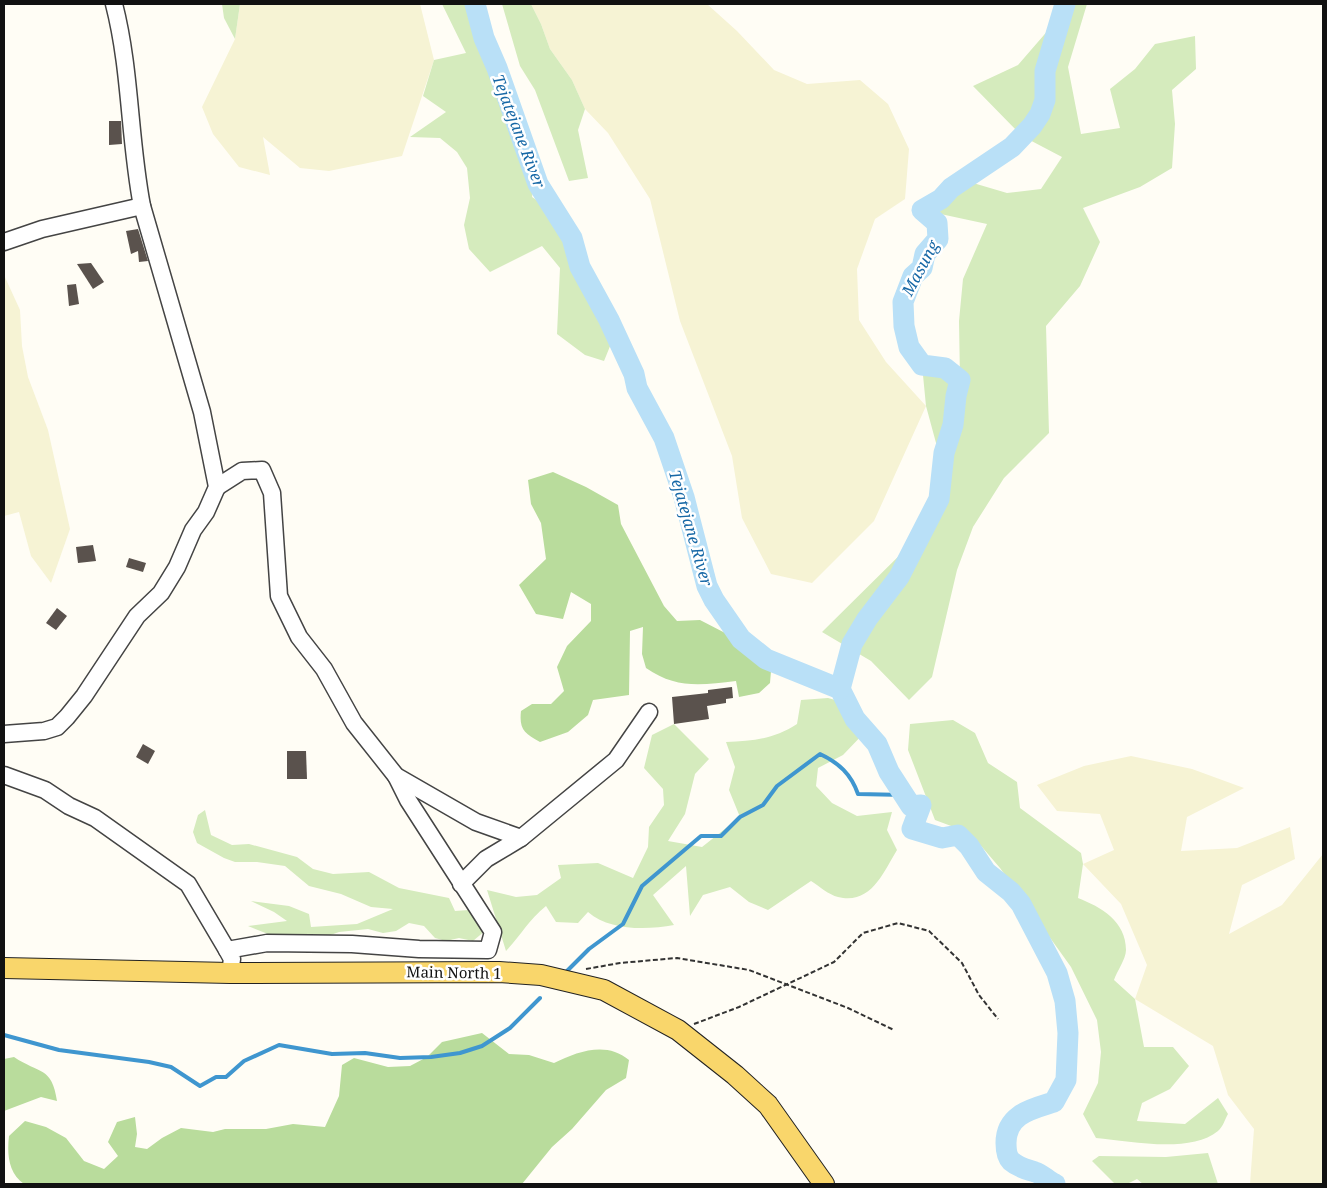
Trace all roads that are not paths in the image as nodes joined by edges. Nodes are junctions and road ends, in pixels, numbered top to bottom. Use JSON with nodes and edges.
{"nodes":[{"id":1,"x":114,"y":4,"type":"edge"},
{"id":2,"x":142,"y":206,"type":"junction"},
{"id":3,"x":4,"y":242,"type":"edge"},
{"id":4,"x":217,"y":487,"type":"junction"},
{"id":5,"x":649,"y":712,"type":"dead end"},
{"id":6,"x":4,"y":734,"type":"edge"},
{"id":7,"x":4,"y":775,"type":"edge"},
{"id":8,"x":396,"y":776,"type":"junction"},
{"id":9,"x":521,"y":838,"type":"junction"},
{"id":10,"x":461,"y":884,"type":"junction"},
{"id":11,"x":226,"y":950,"type":"junction"},
{"id":12,"x":4,"y":968,"type":"edge"},
{"id":13,"x":230,"y":973,"type":"junction"},
{"id":14,"x":824,"y":1184,"type":"edge"}],
"edges":[{"from":1,"to":2,"type":"street"},
{"from":2,"to":3,"type":"street"},
{"from":2,"to":4,"type":"street"},
{"from":4,"to":6,"type":"street"},
{"from":4,"to":8,"type":"street"},
{"from":5,"to":9,"type":"street"},
{"from":7,"to":11,"type":"street"},
{"from":8,"to":9,"type":"street"},
{"from":8,"to":10,"type":"street"},
{"from":9,"to":10,"type":"street"},
{"from":10,"to":11,"type":"street"},
{"from":11,"to":13,"type":"street"},
{"from":12,"to":13,"type":"main road","name":"Main North 1"},
{"from":13,"to":14,"type":"main road","name":"Main North 1"}]}
